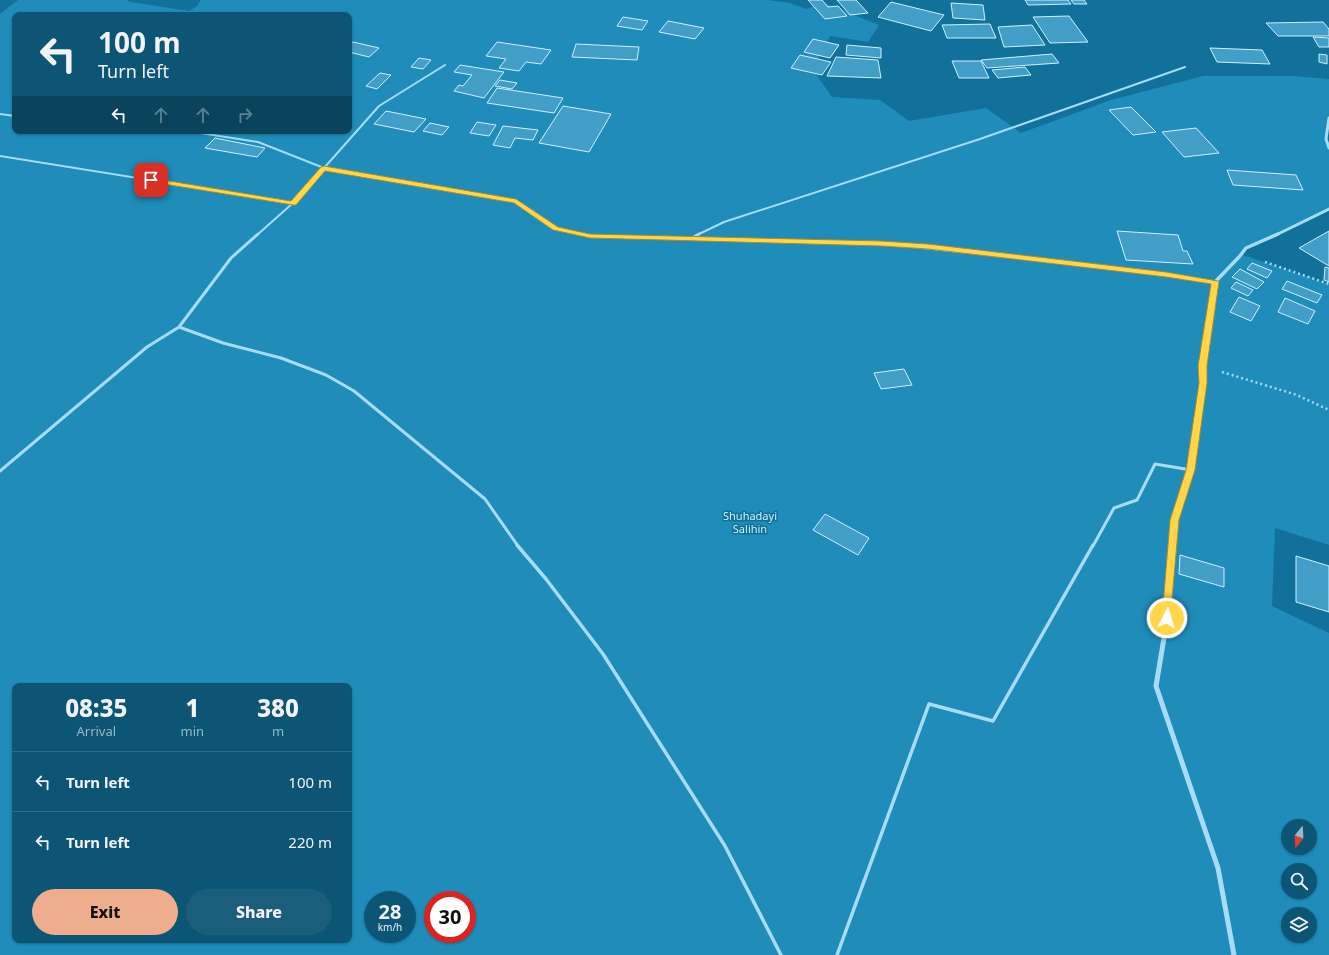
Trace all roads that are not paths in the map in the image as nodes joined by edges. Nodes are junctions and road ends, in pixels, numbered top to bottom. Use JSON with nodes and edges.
{"nodes":[{"id":1,"x":445,"y":65,"type":"dead end"},
{"id":2,"x":1185,"y":67,"type":"dead end"},
{"id":3,"x":0,"y":114,"type":"edge"},
{"id":4,"x":12,"y":116,"type":"edge"},
{"id":5,"x":1329,"y":118,"type":"edge"},
{"id":6,"x":207,"y":134,"type":"edge"},
{"id":7,"x":1329,"y":148,"type":"edge"},
{"id":8,"x":0,"y":156,"type":"edge"},
{"id":9,"x":324,"y":168,"type":"junction"},
{"id":10,"x":293,"y":203,"type":"junction"},
{"id":11,"x":1329,"y":209,"type":"edge"},
{"id":12,"x":691,"y":238,"type":"junction"},
{"id":13,"x":1215,"y":282,"type":"junction"},
{"id":14,"x":179,"y":327,"type":"junction"},
{"id":15,"x":0,"y":470,"type":"edge"},
{"id":16,"x":1191,"y":470,"type":"junction"},
{"id":17,"x":781,"y":955,"type":"edge"},
{"id":18,"x":837,"y":955,"type":"edge"},
{"id":19,"x":1234,"y":955,"type":"edge"}],
"edges":[{"from":1,"to":9,"type":"lane"},
{"from":2,"to":12,"type":"lane"},
{"from":3,"to":4,"type":"lane"},
{"from":5,"to":7,"type":"street"},
{"from":6,"to":9,"type":"lane"},
{"from":8,"to":10,"type":"lane"},
{"from":9,"to":10,"type":"lane"},
{"from":9,"to":12,"type":"lane"},
{"from":10,"to":14,"type":"lane"},
{"from":11,"to":13,"type":"street"},
{"from":12,"to":13,"type":"lane"},
{"from":13,"to":16,"type":"street"},
{"from":14,"to":15,"type":"lane"},
{"from":14,"to":17,"type":"lane"},
{"from":16,"to":18,"type":"lane"},
{"from":16,"to":19,"type":"street"}]}
